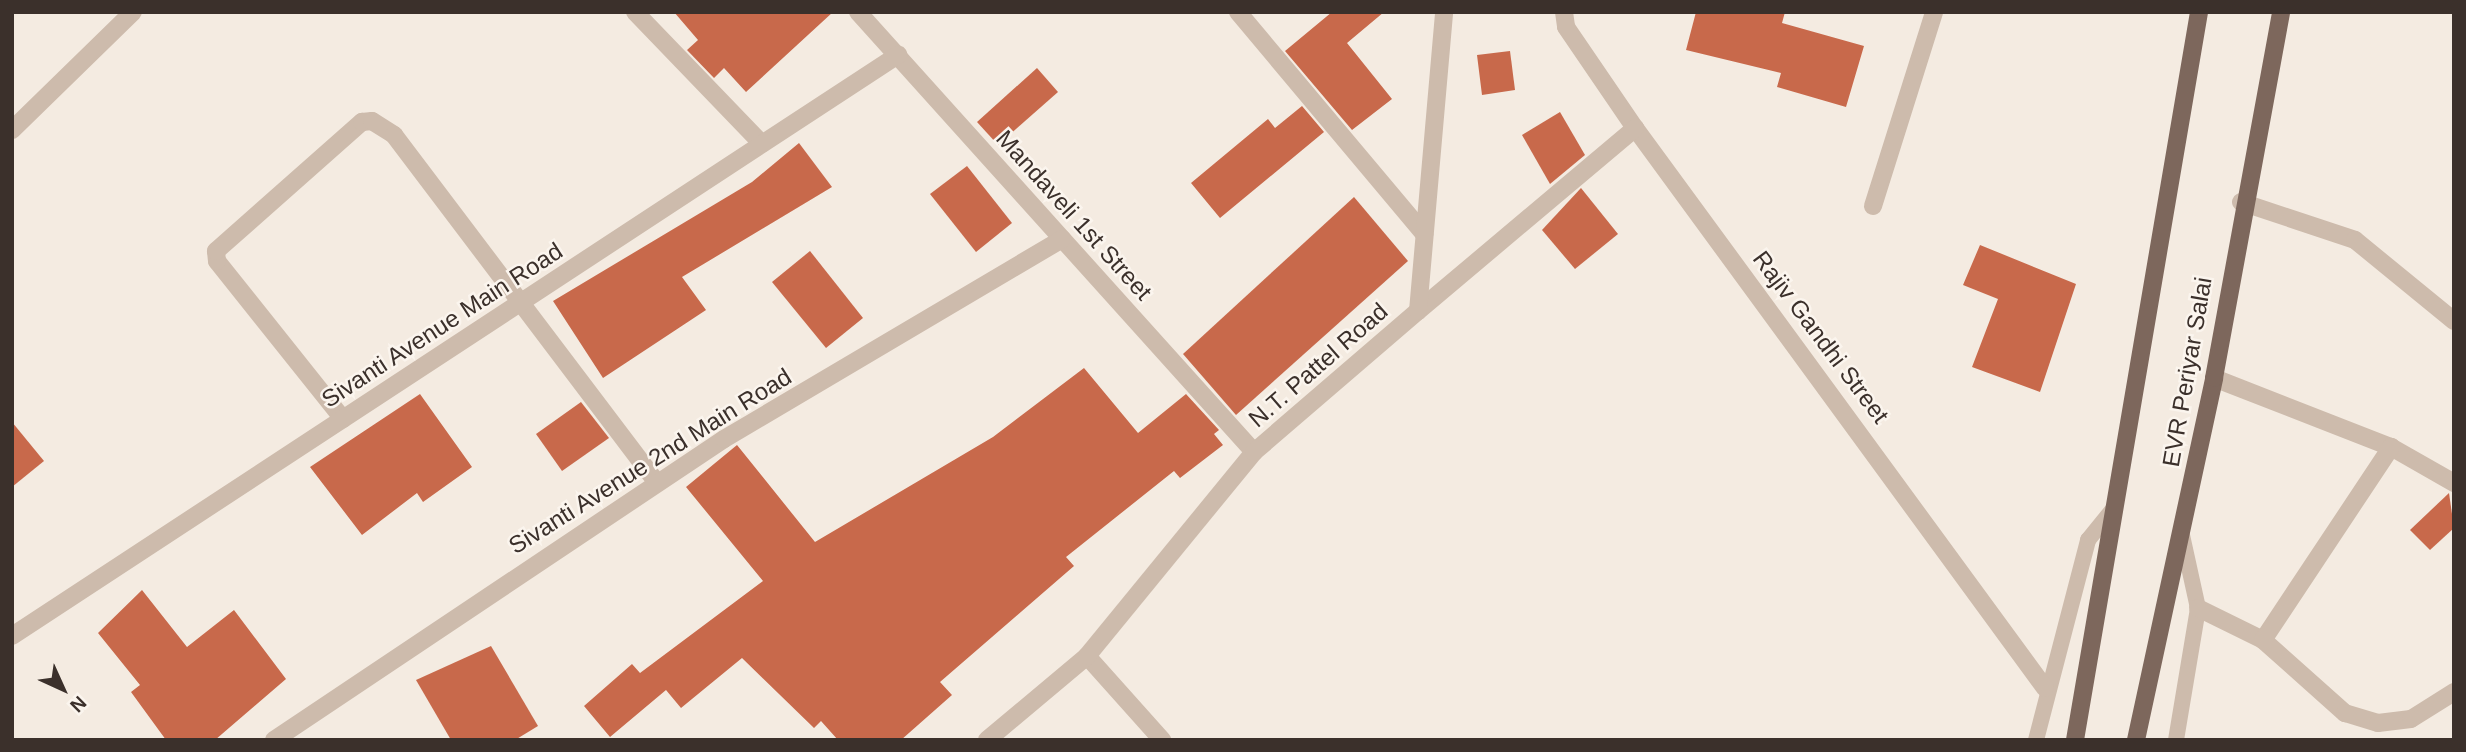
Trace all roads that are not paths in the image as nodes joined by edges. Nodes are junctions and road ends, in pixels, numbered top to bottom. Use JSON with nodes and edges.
{"nodes":[{"id":1,"x":134,"y":12,"type":"edge"},
{"id":2,"x":635,"y":12,"type":"edge"},
{"id":3,"x":858,"y":12,"type":"edge"},
{"id":4,"x":1238,"y":12,"type":"edge"},
{"id":5,"x":1444,"y":12,"type":"edge"},
{"id":6,"x":1564,"y":12,"type":"edge"},
{"id":7,"x":1934,"y":12,"type":"edge"},
{"id":8,"x":2199,"y":12,"type":"edge"},
{"id":9,"x":2281,"y":12,"type":"edge"},
{"id":10,"x":898,"y":55,"type":"junction"},
{"id":11,"x":1635,"y":128,"type":"junction"},
{"id":12,"x":12,"y":130,"type":"edge"},
{"id":13,"x":762,"y":144,"type":"junction"},
{"id":14,"x":2241,"y":202,"type":"junction"},
{"id":15,"x":1873,"y":206,"type":"dead end"},
{"id":16,"x":1424,"y":234,"type":"junction"},
{"id":17,"x":1062,"y":239,"type":"junction"},
{"id":18,"x":521,"y":302,"type":"junction"},
{"id":19,"x":1418,"y":311,"type":"junction"},
{"id":20,"x":2454,"y":321,"type":"edge"},
{"id":21,"x":2214,"y":377,"type":"junction"},
{"id":22,"x":343,"y":419,"type":"junction"},
{"id":23,"x":2391,"y":447,"type":"junction"},
{"id":24,"x":1254,"y":452,"type":"junction"},
{"id":25,"x":657,"y":482,"type":"junction"},
{"id":26,"x":2454,"y":483,"type":"edge"},
{"id":27,"x":2114,"y":508,"type":"junction"},
{"id":28,"x":2182,"y":535,"type":"junction"},
{"id":29,"x":2198,"y":608,"type":"junction"},
{"id":30,"x":12,"y":636,"type":"edge"},
{"id":31,"x":2263,"y":640,"type":"junction"},
{"id":32,"x":1087,"y":656,"type":"junction"},
{"id":33,"x":2045,"y":688,"type":"junction"},
{"id":34,"x":2454,"y":692,"type":"edge"},
{"id":35,"x":274,"y":740,"type":"edge"},
{"id":36,"x":987,"y":740,"type":"edge"},
{"id":37,"x":1162,"y":740,"type":"edge"},
{"id":38,"x":2036,"y":740,"type":"edge"},
{"id":39,"x":2075,"y":740,"type":"edge"},
{"id":40,"x":2136,"y":740,"type":"edge"},
{"id":41,"x":2176,"y":740,"type":"edge"}],
"edges":[{"from":1,"to":12,"type":"street"},
{"from":2,"to":13,"type":"street"},
{"from":3,"to":10,"type":"street","name":"Mandaveli 1st Street"},
{"from":4,"to":16,"type":"street"},
{"from":5,"to":16,"type":"street","name":"N.T. Pattel Road"},
{"from":6,"to":11,"type":"street","name":"Rajiv Gandhi Street"},
{"from":7,"to":15,"type":"street"},
{"from":8,"to":27,"type":"main road","name":"EVR Periyar Salai"},
{"from":9,"to":14,"type":"main road","name":"EVR Periyar Salai"},
{"from":10,"to":13,"type":"street","name":"Sivanti Avenue Main Road"},
{"from":10,"to":17,"type":"street","name":"Mandaveli 1st Street"},
{"from":11,"to":19,"type":"street"},
{"from":11,"to":33,"type":"street","name":"Rajiv Gandhi Street"},
{"from":13,"to":18,"type":"street","name":"Sivanti Avenue Main Road"},
{"from":14,"to":20,"type":"street"},
{"from":14,"to":21,"type":"main road","name":"EVR Periyar Salai"},
{"from":16,"to":19,"type":"street","name":"N.T. Pattel Road"},
{"from":17,"to":24,"type":"street","name":"Mandaveli 1st Street"},
{"from":17,"to":25,"type":"street","name":"Sivanti Avenue 2nd Main Road"},
{"from":18,"to":22,"type":"street","name":"Sivanti Avenue Main Road"},
{"from":18,"to":22,"type":"street"},
{"from":18,"to":25,"type":"street"},
{"from":19,"to":24,"type":"street","name":"N.T. Pattel Road"},
{"from":21,"to":23,"type":"street"},
{"from":21,"to":28,"type":"main road","name":"EVR Periyar Salai"},
{"from":22,"to":30,"type":"street","name":"Sivanti Avenue Main Road"},
{"from":23,"to":26,"type":"street"},
{"from":23,"to":31,"type":"street"},
{"from":24,"to":32,"type":"street","name":"N.T. Pattel Road"},
{"from":25,"to":35,"type":"street","name":"Sivanti Avenue 2nd Main Road"},
{"from":27,"to":33,"type":"lane"},
{"from":27,"to":39,"type":"main road","name":"EVR Periyar Salai"},
{"from":28,"to":29,"type":"lane"},
{"from":28,"to":40,"type":"main road","name":"EVR Periyar Salai"},
{"from":29,"to":31,"type":"street"},
{"from":29,"to":41,"type":"lane"},
{"from":31,"to":34,"type":"street"},
{"from":32,"to":36,"type":"street","name":"N.T. Pattel Road"},
{"from":32,"to":37,"type":"street"},
{"from":33,"to":38,"type":"lane"}]}
